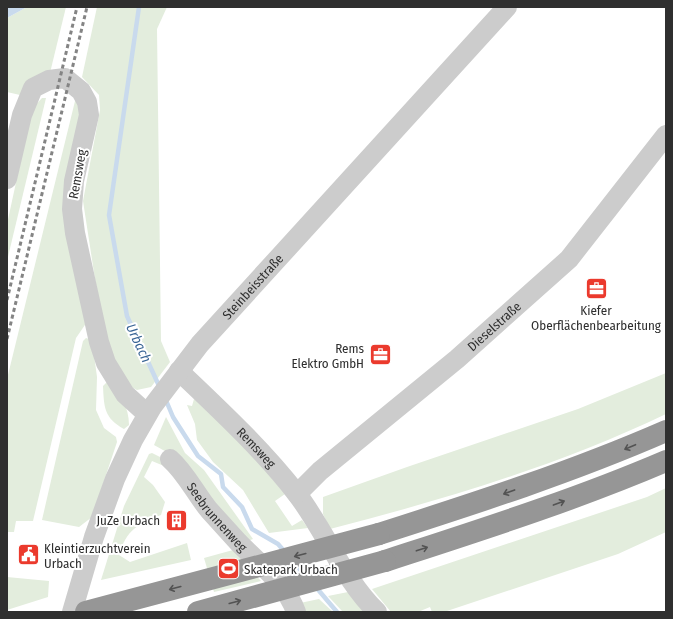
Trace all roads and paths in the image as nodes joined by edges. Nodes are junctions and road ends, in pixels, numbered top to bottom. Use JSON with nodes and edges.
{"nodes":[{"id":1,"x":507,"y":7,"type":"edge"},
{"id":2,"x":666,"y":135,"type":"edge"},
{"id":3,"x":7,"y":179,"type":"edge"},
{"id":4,"x":176,"y":375,"type":"junction"},
{"id":5,"x":150,"y":410,"type":"junction"},
{"id":6,"x":666,"y":431,"type":"edge"},
{"id":7,"x":170,"y":459,"type":"dead end"},
{"id":8,"x":666,"y":460,"type":"edge"},
{"id":9,"x":297,"y":494,"type":"junction"},
{"id":10,"x":72,"y":612,"type":"edge"},
{"id":11,"x":86,"y":612,"type":"edge"},
{"id":12,"x":198,"y":612,"type":"edge"},
{"id":13,"x":296,"y":612,"type":"edge"},
{"id":14,"x":377,"y":612,"type":"edge"}],
"edges":[{"from":1,"to":4,"type":"street","name":"Steinbeisstraße"},
{"from":2,"to":9,"type":"street","name":"Dieselstraße"},
{"from":3,"to":5,"type":"street","name":"Remsweg"},
{"from":4,"to":5,"type":"street","name":"Steinbeisstraße"},
{"from":4,"to":9,"type":"street","name":"Remsweg"},
{"from":5,"to":10,"type":"street","name":"Steinbeisstraße"},
{"from":6,"to":11,"type":"highway","one_way":true,"bridge":true},
{"from":7,"to":13,"type":"street","name":"Seebrunnenweg"},
{"from":12,"to":8,"type":"highway","one_way":true,"bridge":true},
{"from":9,"to":14,"type":"street","name":"Remsweg"}]}
